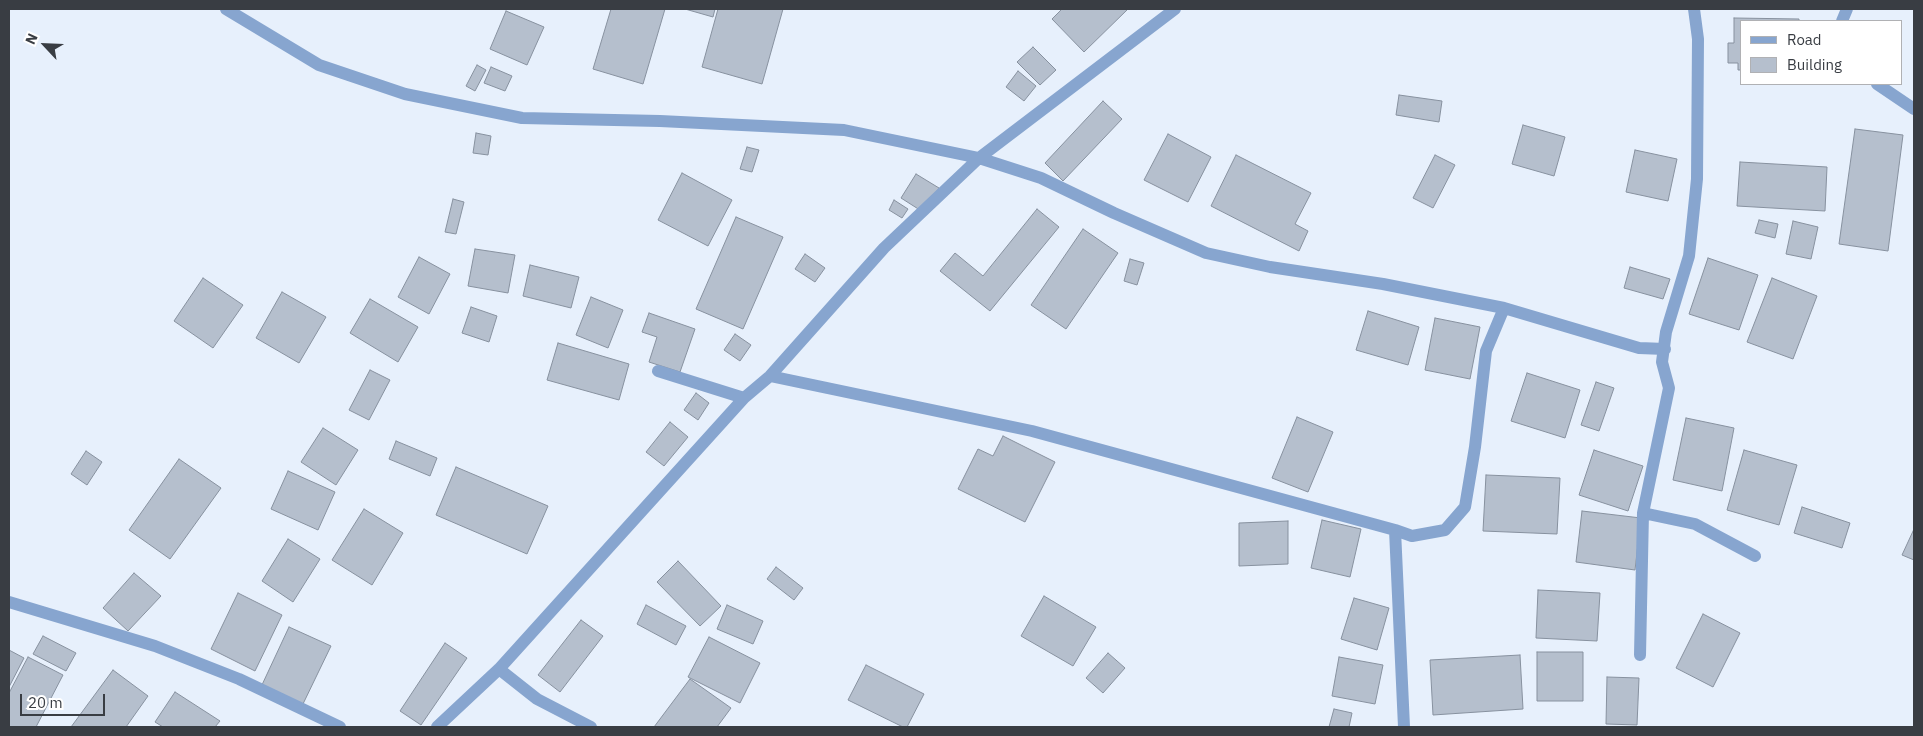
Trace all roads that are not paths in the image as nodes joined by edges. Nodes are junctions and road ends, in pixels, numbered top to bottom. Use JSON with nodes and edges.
{"nodes":[{"id":1,"x":226,"y":9,"type":"edge"},
{"id":2,"x":1175,"y":9,"type":"edge"},
{"id":3,"x":1694,"y":9,"type":"edge"},
{"id":4,"x":1878,"y":85,"type":"edge"},
{"id":5,"x":1914,"y":109,"type":"edge"},
{"id":6,"x":979,"y":158,"type":"junction"},
{"id":7,"x":1504,"y":308,"type":"junction"},
{"id":8,"x":1665,"y":349,"type":"junction"},
{"id":9,"x":658,"y":372,"type":"dead end"},
{"id":10,"x":770,"y":376,"type":"junction"},
{"id":11,"x":744,"y":398,"type":"junction"},
{"id":12,"x":1644,"y":513,"type":"junction"},
{"id":13,"x":1394,"y":530,"type":"junction"},
{"id":14,"x":1755,"y":556,"type":"dead end"},
{"id":15,"x":9,"y":602,"type":"edge"},
{"id":16,"x":1640,"y":655,"type":"dead end"},
{"id":17,"x":499,"y":668,"type":"junction"},
{"id":18,"x":340,"y":727,"type":"edge"},
{"id":19,"x":437,"y":727,"type":"edge"},
{"id":20,"x":591,"y":727,"type":"edge"},
{"id":21,"x":1404,"y":727,"type":"edge"}],
"edges":[{"from":1,"to":6,"type":"street"},
{"from":2,"to":6,"type":"street"},
{"from":3,"to":8,"type":"street"},
{"from":4,"to":5,"type":"street"},
{"from":6,"to":7,"type":"street"},
{"from":6,"to":10,"type":"street"},
{"from":7,"to":8,"type":"street"},
{"from":7,"to":13,"type":"street"},
{"from":8,"to":12,"type":"street"},
{"from":9,"to":11,"type":"street"},
{"from":10,"to":11,"type":"street"},
{"from":10,"to":13,"type":"street"},
{"from":11,"to":17,"type":"street"},
{"from":12,"to":14,"type":"street"},
{"from":12,"to":16,"type":"street"},
{"from":13,"to":21,"type":"street"},
{"from":15,"to":18,"type":"street"},
{"from":17,"to":19,"type":"street"},
{"from":17,"to":20,"type":"street"}]}
